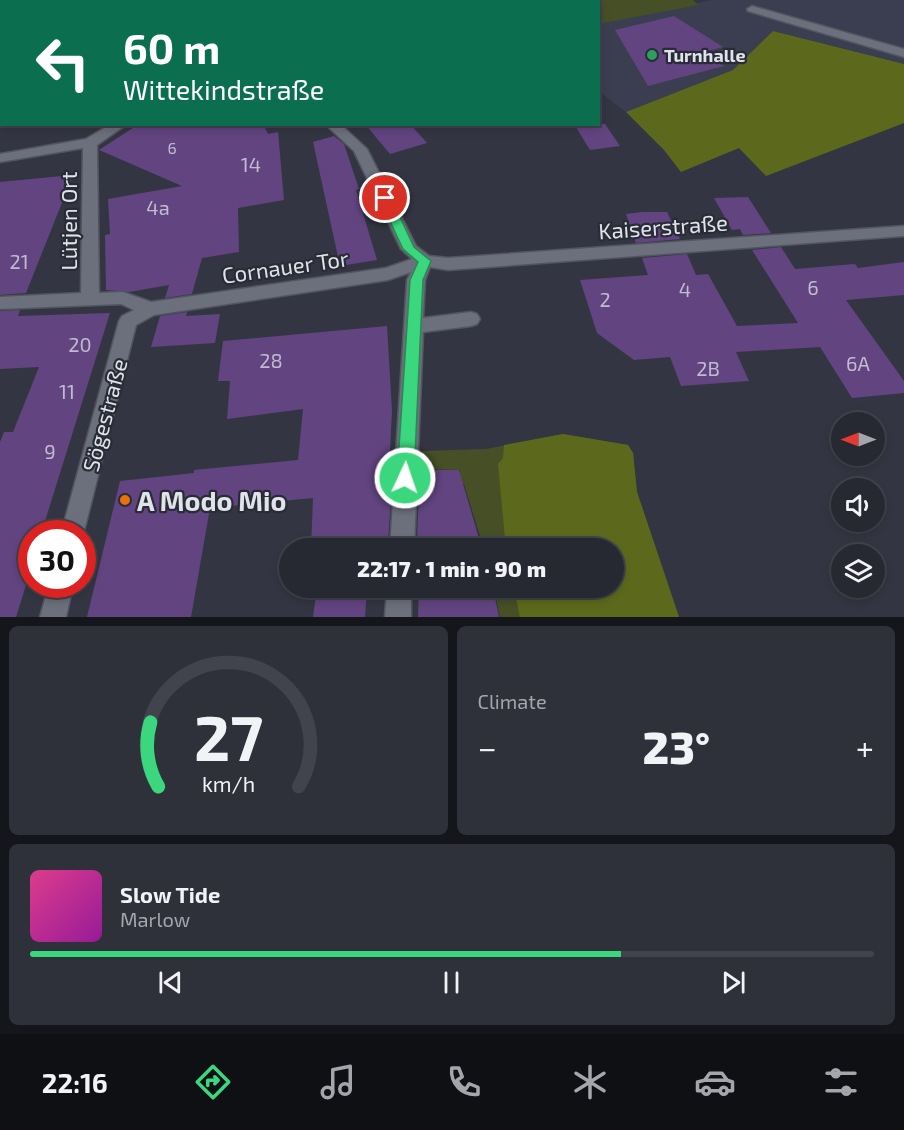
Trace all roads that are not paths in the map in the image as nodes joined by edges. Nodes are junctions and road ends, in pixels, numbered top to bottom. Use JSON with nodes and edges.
{"nodes":[{"id":1,"x":752,"y":9,"type":"dead end"},
{"id":2,"x":904,"y":53,"type":"edge"},
{"id":3,"x":119,"y":126,"type":"edge"},
{"id":4,"x":333,"y":126,"type":"edge"},
{"id":5,"x":90,"y":143,"type":"junction"},
{"id":6,"x":0,"y":158,"type":"edge"},
{"id":7,"x":904,"y":231,"type":"edge"},
{"id":8,"x":425,"y":261,"type":"junction"},
{"id":9,"x":90,"y":298,"type":"junction"},
{"id":10,"x":0,"y":303,"type":"edge"},
{"id":11,"x":150,"y":309,"type":"junction"},
{"id":12,"x":471,"y":319,"type":"dead end"},
{"id":13,"x":414,"y":326,"type":"junction"},
{"id":14,"x":77,"y":520,"type":"edge"},
{"id":15,"x":403,"y":538,"type":"edge"},
{"id":16,"x":58,"y":598,"type":"edge"},
{"id":17,"x":399,"y":598,"type":"edge"},
{"id":18,"x":53,"y":617,"type":"edge"},
{"id":19,"x":398,"y":617,"type":"edge"}],
"edges":[{"from":1,"to":2,"type":"street"},
{"from":3,"to":5,"type":"street"},
{"from":4,"to":8,"type":"street"},
{"from":5,"to":6,"type":"street"},
{"from":5,"to":9,"type":"street","name":"Lütjen Ort"},
{"from":7,"to":8,"type":"street","name":"Kaiserstraße"},
{"from":8,"to":11,"type":"street","name":"Cornauer Tor"},
{"from":8,"to":13,"type":"street"},
{"from":9,"to":10,"type":"street"},
{"from":9,"to":11,"type":"street"},
{"from":11,"to":14,"type":"street","name":"Sögestraße"},
{"from":12,"to":13,"type":"street"},
{"from":13,"to":15,"type":"street"},
{"from":16,"to":18,"type":"street"},
{"from":17,"to":19,"type":"street"}]}
